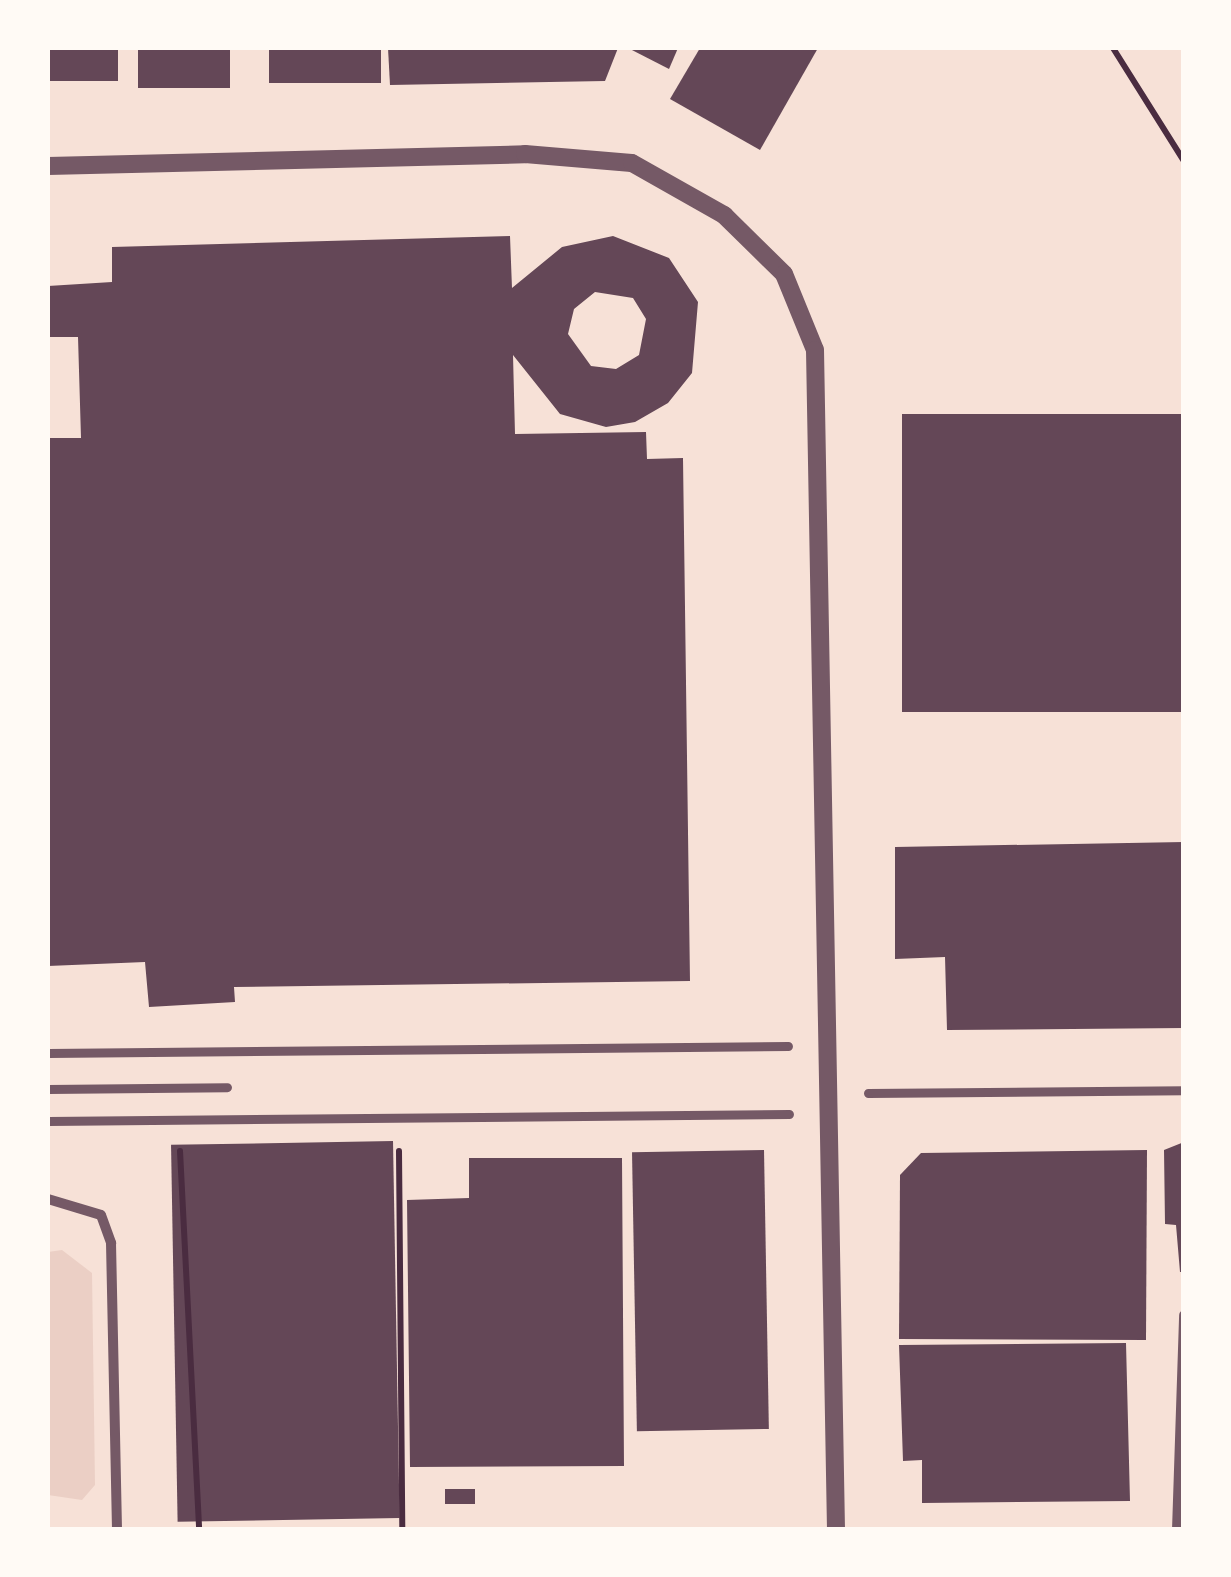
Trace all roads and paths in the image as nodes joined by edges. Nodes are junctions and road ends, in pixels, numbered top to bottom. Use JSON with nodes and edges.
{"nodes":[{"id":1,"x":1114,"y":48,"type":"edge"},
{"id":2,"x":1184,"y":161,"type":"edge"},
{"id":3,"x":48,"y":166,"type":"edge"},
{"id":4,"x":788,"y":1046,"type":"dead end"},
{"id":5,"x":48,"y":1053,"type":"edge"},
{"id":6,"x":227,"y":1087,"type":"dead end"},
{"id":7,"x":48,"y":1089,"type":"edge"},
{"id":8,"x":1184,"y":1090,"type":"edge"},
{"id":9,"x":868,"y":1094,"type":"dead end"},
{"id":10,"x":789,"y":1114,"type":"dead end"},
{"id":11,"x":399,"y":1118,"type":"junction"},
{"id":12,"x":48,"y":1120,"type":"edge"},
{"id":13,"x":179,"y":1140,"type":"dead end"},
{"id":14,"x":48,"y":1199,"type":"edge"},
{"id":15,"x":1184,"y":1316,"type":"edge"},
{"id":16,"x":117,"y":1530,"type":"edge"},
{"id":17,"x":199,"y":1530,"type":"edge"},
{"id":18,"x":402,"y":1530,"type":"edge"},
{"id":19,"x":836,"y":1530,"type":"edge"},
{"id":20,"x":1177,"y":1530,"type":"edge"}],
"edges":[{"from":1,"to":2,"type":"path"},
{"from":3,"to":19,"type":"street"},
{"from":4,"to":5,"type":"street"},
{"from":6,"to":7,"type":"street"},
{"from":8,"to":9,"type":"street"},
{"from":10,"to":11,"type":"street"},
{"from":11,"to":12,"type":"street"},
{"from":11,"to":18,"type":"path"},
{"from":13,"to":17,"type":"path"},
{"from":14,"to":16,"type":"street"},
{"from":15,"to":20,"type":"street"}]}
